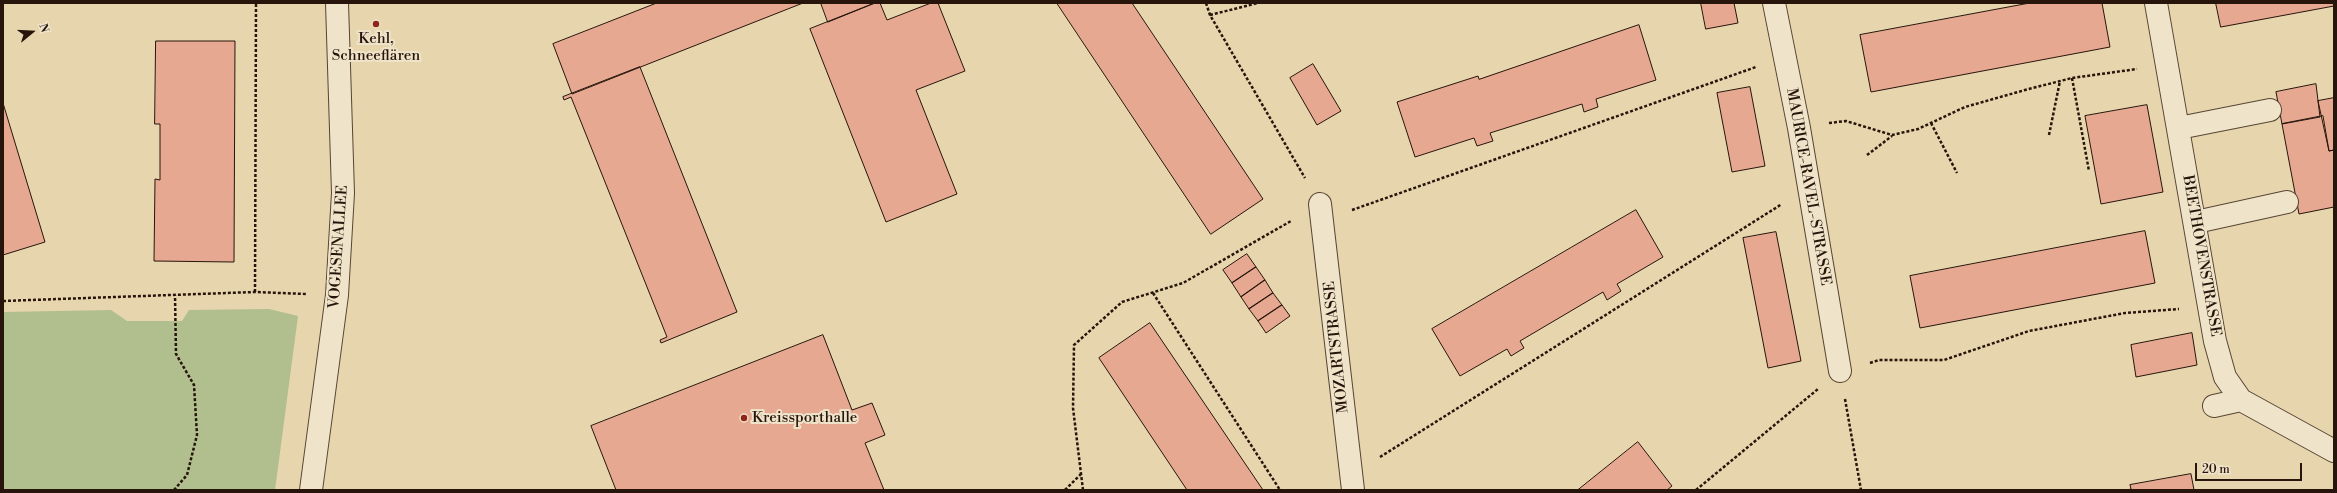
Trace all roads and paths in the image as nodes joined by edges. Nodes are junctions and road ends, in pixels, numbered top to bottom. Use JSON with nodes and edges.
{"nodes":[{"id":1,"x":256,"y":3,"type":"edge"},
{"id":2,"x":337,"y":3,"type":"edge"},
{"id":3,"x":1206,"y":3,"type":"edge"},
{"id":4,"x":1258,"y":3,"type":"edge"},
{"id":5,"x":1774,"y":3,"type":"edge"},
{"id":6,"x":2156,"y":3,"type":"edge"},
{"id":7,"x":1210,"y":15,"type":"junction"},
{"id":8,"x":1785,"y":56,"type":"junction"},
{"id":9,"x":2168,"y":65,"type":"junction"},
{"id":10,"x":2072,"y":78,"type":"junction"},
{"id":11,"x":2060,"y":81,"type":"junction"},
{"id":12,"x":2270,"y":110,"type":"dead end"},
{"id":13,"x":1931,"y":123,"type":"junction"},
{"id":14,"x":1799,"y":128,"type":"junction"},
{"id":15,"x":2180,"y":128,"type":"junction"},
{"id":16,"x":1892,"y":135,"type":"junction"},
{"id":17,"x":2049,"y":135,"type":"dead end"},
{"id":18,"x":1868,"y":155,"type":"dead end"},
{"id":19,"x":2089,"y":171,"type":"dead end"},
{"id":20,"x":1957,"y":173,"type":"dead end"},
{"id":21,"x":1808,"y":188,"type":"junction"},
{"id":22,"x":2287,"y":202,"type":"dead end"},
{"id":23,"x":1322,"y":212,"type":"junction"},
{"id":24,"x":2196,"y":222,"type":"junction"},
{"id":25,"x":255,"y":292,"type":"junction"},
{"id":26,"x":1153,"y":293,"type":"junction"},
{"id":27,"x":175,"y":295,"type":"junction"},
{"id":28,"x":337,"y":295,"type":"junction"},
{"id":29,"x":3,"y":301,"type":"edge"},
{"id":30,"x":2210,"y":306,"type":"junction"},
{"id":31,"x":1840,"y":371,"type":"junction"},
{"id":32,"x":2241,"y":400,"type":"junction"},
{"id":33,"x":2214,"y":406,"type":"dead end"},
{"id":34,"x":2334,"y":451,"type":"edge"},
{"id":35,"x":1081,"y":474,"type":"junction"},
{"id":36,"x":1352,"y":482,"type":"edge"},
{"id":37,"x":174,"y":490,"type":"edge"},
{"id":38,"x":311,"y":490,"type":"edge"},
{"id":39,"x":1065,"y":490,"type":"edge"},
{"id":40,"x":1083,"y":490,"type":"edge"},
{"id":41,"x":1280,"y":490,"type":"edge"},
{"id":42,"x":1696,"y":490,"type":"edge"},
{"id":43,"x":1861,"y":490,"type":"edge"}],
"edges":[{"from":1,"to":25,"type":"path"},
{"from":2,"to":28,"type":"street","name":"VOGESENALLEE"},
{"from":3,"to":7,"type":"path"},
{"from":4,"to":7,"type":"path"},
{"from":5,"to":8,"type":"street","name":"MAURICE-RAVEL-STRASSE"},
{"from":6,"to":9,"type":"street","name":"BEETHOVENSTRASSE"},
{"from":7,"to":23,"type":"path"},
{"from":8,"to":14,"type":"street","name":"MAURICE-RAVEL-STRASSE"},
{"from":8,"to":23,"type":"path"},
{"from":9,"to":10,"type":"path"},
{"from":9,"to":15,"type":"street","name":"BEETHOVENSTRASSE"},
{"from":10,"to":11,"type":"path"},
{"from":10,"to":19,"type":"path"},
{"from":11,"to":13,"type":"path"},
{"from":11,"to":17,"type":"path"},
{"from":12,"to":15,"type":"street"},
{"from":13,"to":16,"type":"path"},
{"from":13,"to":20,"type":"path"},
{"from":14,"to":16,"type":"path"},
{"from":14,"to":21,"type":"street","name":"MAURICE-RAVEL-STRASSE"},
{"from":15,"to":24,"type":"street","name":"BEETHOVENSTRASSE"},
{"from":16,"to":18,"type":"path"},
{"from":21,"to":31,"type":"street","name":"MAURICE-RAVEL-STRASSE"},
{"from":21,"to":36,"type":"path"},
{"from":22,"to":24,"type":"street"},
{"from":23,"to":26,"type":"path"},
{"from":23,"to":36,"type":"street","name":"MOZARTSTRASSE"},
{"from":24,"to":30,"type":"street","name":"BEETHOVENSTRASSE"},
{"from":25,"to":27,"type":"path"},
{"from":25,"to":28,"type":"path"},
{"from":26,"to":35,"type":"path"},
{"from":26,"to":41,"type":"path"},
{"from":27,"to":29,"type":"path"},
{"from":27,"to":37,"type":"path"},
{"from":28,"to":38,"type":"street","name":"VOGESENALLEE"},
{"from":30,"to":31,"type":"path"},
{"from":30,"to":32,"type":"street","name":"BEETHOVENSTRASSE"},
{"from":31,"to":42,"type":"path"},
{"from":31,"to":43,"type":"path"},
{"from":32,"to":33,"type":"street"},
{"from":32,"to":34,"type":"street","name":"BEETHOVENSTRASSE"},
{"from":35,"to":39,"type":"path"},
{"from":35,"to":40,"type":"path"}]}
